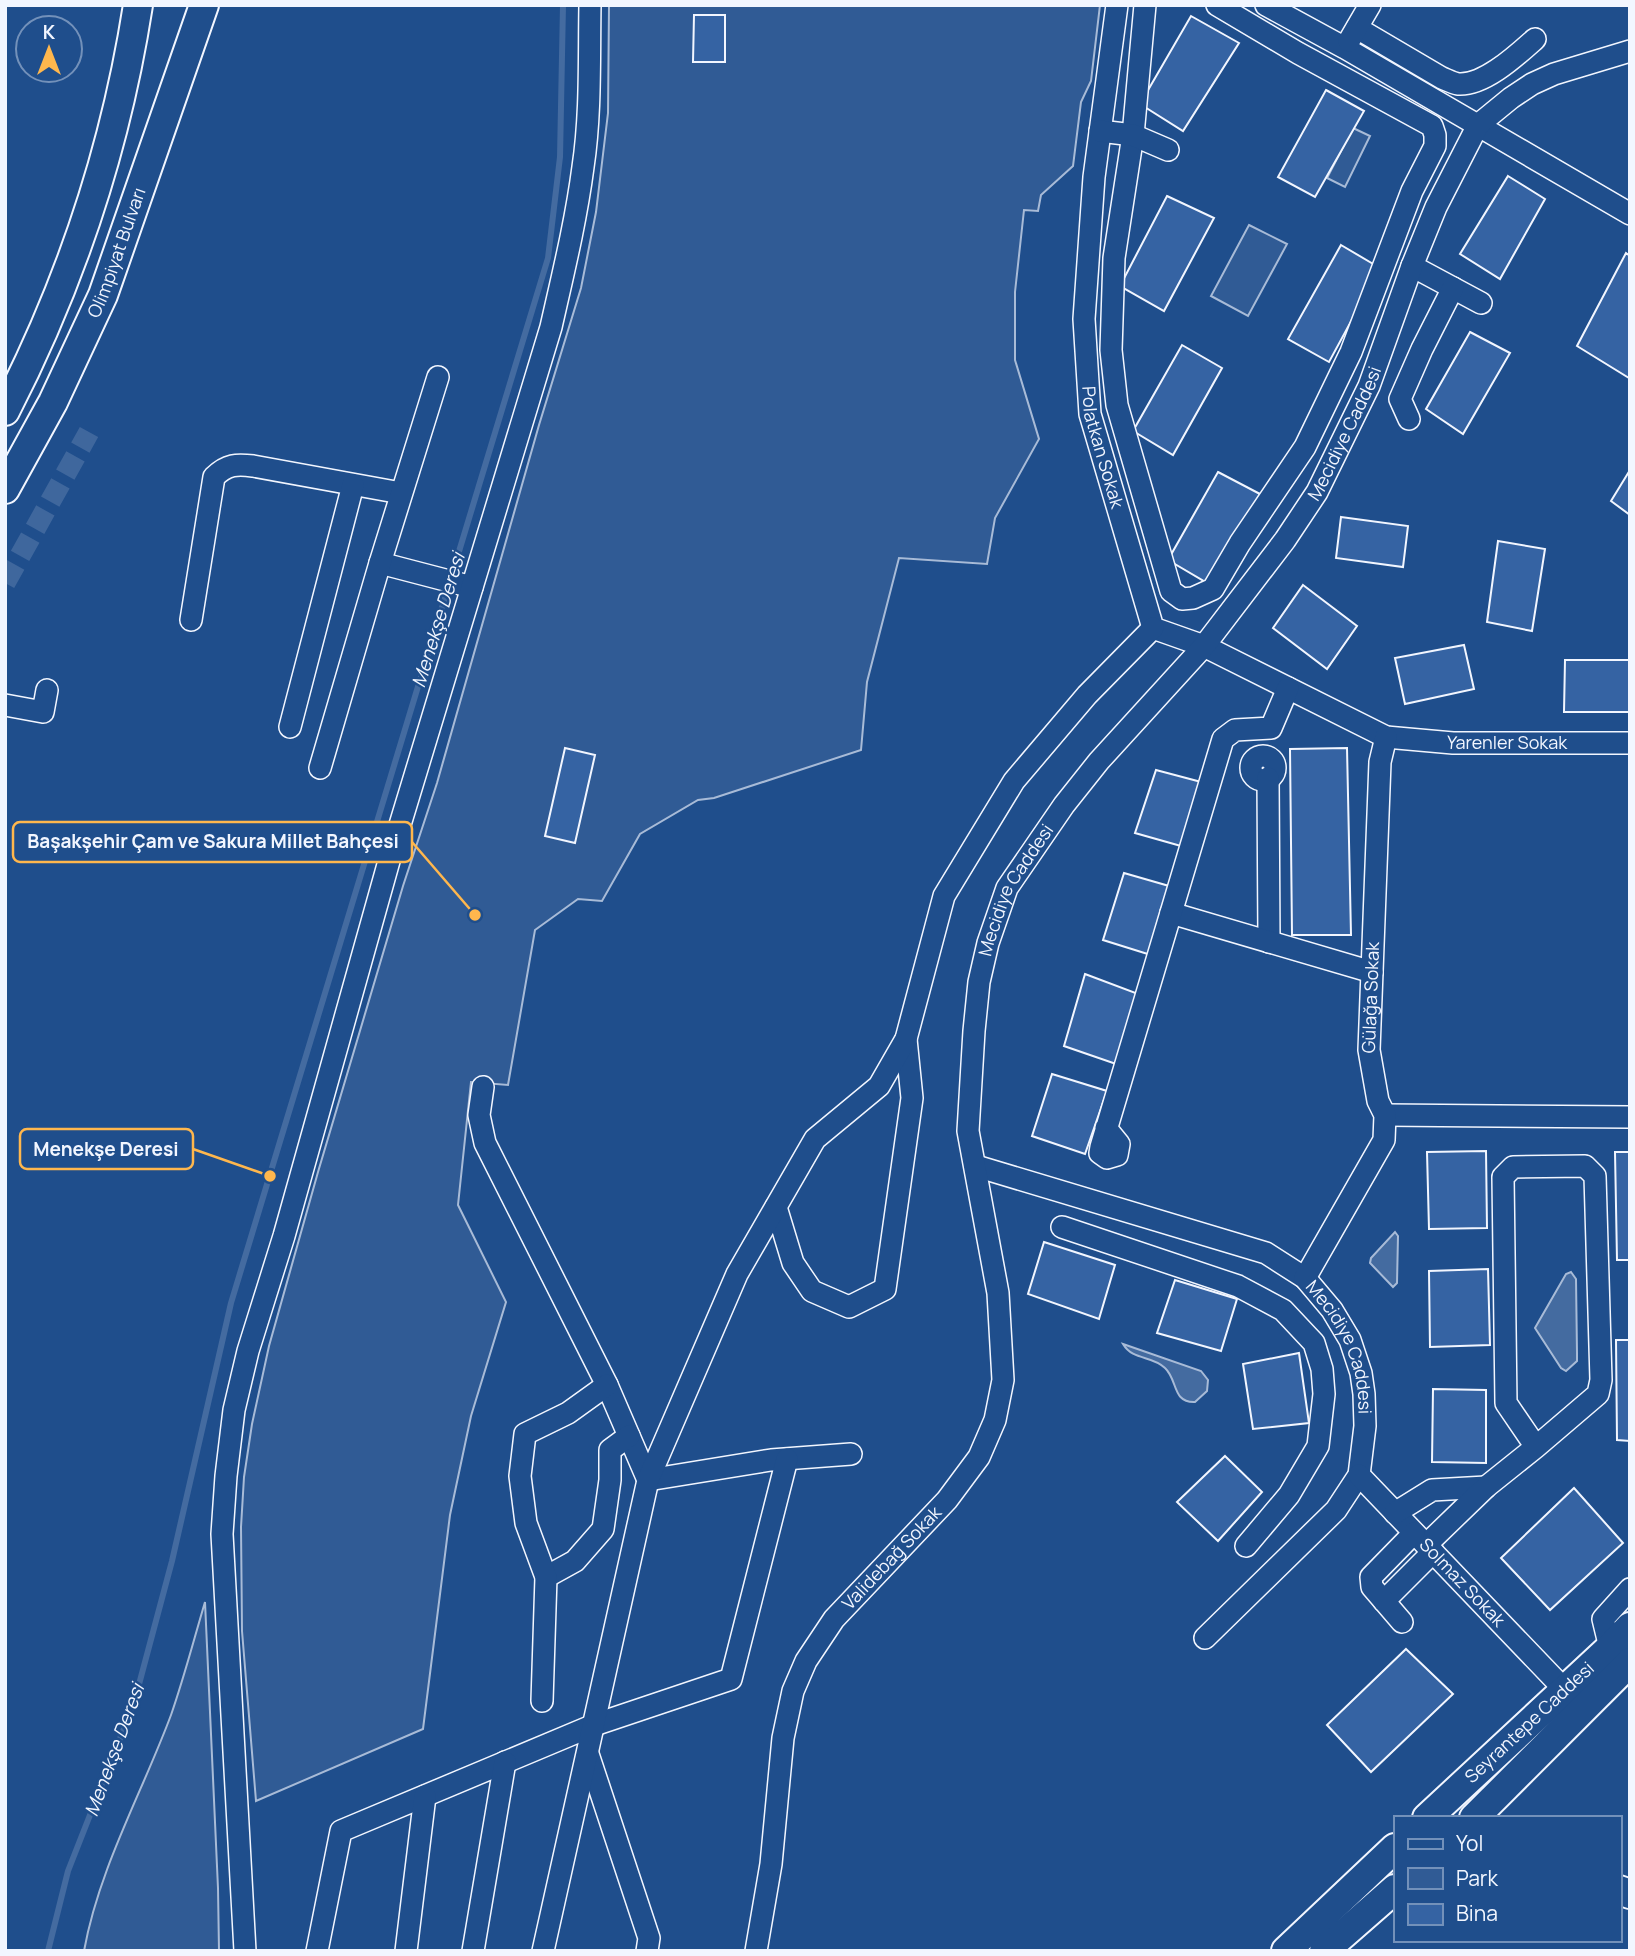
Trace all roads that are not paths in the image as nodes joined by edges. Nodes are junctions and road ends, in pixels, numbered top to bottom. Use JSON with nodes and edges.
{"nodes":[{"id":1,"x":138,"y":5,"type":"edge"},
{"id":2,"x":204,"y":5,"type":"edge"},
{"id":3,"x":590,"y":5,"type":"edge"},
{"id":4,"x":1117,"y":5,"type":"edge"},
{"id":5,"x":1145,"y":5,"type":"edge"},
{"id":6,"x":1217,"y":5,"type":"edge"},
{"id":7,"x":1266,"y":5,"type":"edge"},
{"id":8,"x":1370,"y":5,"type":"edge"},
{"id":9,"x":1357,"y":28,"type":"junction"},
{"id":10,"x":1535,"y":39,"type":"dead end"},
{"id":11,"x":1345,"y":48,"type":"junction"},
{"id":12,"x":1630,"y":51,"type":"edge"},
{"id":13,"x":1478,"y":125,"type":"junction"},
{"id":14,"x":1100,"y":131,"type":"junction"},
{"id":15,"x":1133,"y":135,"type":"junction"},
{"id":16,"x":1168,"y":150,"type":"dead end"},
{"id":17,"x":1630,"y":214,"type":"edge"},
{"id":18,"x":1412,"y":265,"type":"junction"},
{"id":19,"x":1453,"y":288,"type":"junction"},
{"id":20,"x":1481,"y":303,"type":"dead end"},
{"id":21,"x":438,"y":377,"type":"dead end"},
{"id":22,"x":5,"y":411,"type":"edge"},
{"id":23,"x":1409,"y":419,"type":"dead end"},
{"id":24,"x":353,"y":485,"type":"junction"},
{"id":25,"x":5,"y":489,"type":"edge"},
{"id":26,"x":401,"y":493,"type":"junction"},
{"id":27,"x":380,"y":563,"type":"junction"},
{"id":28,"x":472,"y":587,"type":"junction"},
{"id":29,"x":191,"y":620,"type":"dead end"},
{"id":30,"x":1153,"y":628,"type":"junction"},
{"id":31,"x":1204,"y":646,"type":"junction"},
{"id":32,"x":1288,"y":688,"type":"junction"},
{"id":33,"x":47,"y":690,"type":"dead end"},
{"id":34,"x":5,"y":705,"type":"edge"},
{"id":35,"x":290,"y":727,"type":"dead end"},
{"id":36,"x":1386,"y":737,"type":"junction"},
{"id":37,"x":1630,"y":743,"type":"edge"},
{"id":38,"x":320,"y":768,"type":"dead end"},
{"id":39,"x":1268,"y":778,"type":"dead end"},
{"id":40,"x":1171,"y":913,"type":"junction"},
{"id":41,"x":1269,"y":942,"type":"junction"},
{"id":42,"x":1372,"y":972,"type":"junction"},
{"id":43,"x":906,"y":1039,"type":"junction"},
{"id":44,"x":482,"y":1087,"type":"dead end"},
{"id":45,"x":1385,"y":1115,"type":"junction"},
{"id":46,"x":1630,"y":1117,"type":"edge"},
{"id":47,"x":1107,"y":1128,"type":"dead end"},
{"id":48,"x":976,"y":1166,"type":"junction"},
{"id":49,"x":776,"y":1207,"type":"junction"},
{"id":50,"x":1149,"y":1218,"type":"junction"},
{"id":51,"x":1062,"y":1227,"type":"dead end"},
{"id":52,"x":1135,"y":1252,"type":"junction"},
{"id":53,"x":1306,"y":1278,"type":"junction"},
{"id":54,"x":607,"y":1385,"type":"junction"},
{"id":55,"x":629,"y":1436,"type":"junction"},
{"id":56,"x":1536,"y":1447,"type":"junction"},
{"id":57,"x":851,"y":1454,"type":"dead end"},
{"id":58,"x":787,"y":1459,"type":"junction"},
{"id":59,"x":1359,"y":1475,"type":"junction"},
{"id":60,"x":649,"y":1480,"type":"junction"},
{"id":61,"x":1486,"y":1487,"type":"junction"},
{"id":62,"x":1395,"y":1513,"type":"junction"},
{"id":63,"x":1424,"y":1544,"type":"junction"},
{"id":64,"x":1245,"y":1546,"type":"dead end"},
{"id":65,"x":546,"y":1577,"type":"junction"},
{"id":66,"x":1630,"y":1589,"type":"edge"},
{"id":67,"x":1402,"y":1622,"type":"dead end"},
{"id":68,"x":1630,"y":1627,"type":"edge"},
{"id":69,"x":1205,"y":1638,"type":"dead end"},
{"id":70,"x":1620,"y":1655,"type":"edge"},
{"id":71,"x":1564,"y":1689,"type":"junction"},
{"id":72,"x":542,"y":1701,"type":"dead end"},
{"id":73,"x":594,"y":1725,"type":"junction"},
{"id":74,"x":588,"y":1752,"type":"junction"},
{"id":75,"x":505,"y":1762,"type":"junction"},
{"id":76,"x":425,"y":1796,"type":"junction"},
{"id":77,"x":1429,"y":1816,"type":"edge"},
{"id":78,"x":1476,"y":1816,"type":"edge"},
{"id":79,"x":1394,"y":1849,"type":"edge"},
{"id":80,"x":1394,"y":1890,"type":"edge"},
{"id":81,"x":245,"y":1951,"type":"edge"},
{"id":82,"x":317,"y":1951,"type":"edge"},
{"id":83,"x":406,"y":1951,"type":"edge"},
{"id":84,"x":472,"y":1951,"type":"edge"},
{"id":85,"x":543,"y":1951,"type":"edge"},
{"id":86,"x":647,"y":1951,"type":"edge"},
{"id":87,"x":757,"y":1951,"type":"edge"},
{"id":88,"x":1286,"y":1951,"type":"edge"},
{"id":89,"x":1324,"y":1951,"type":"edge"}],
"edges":[{"from":1,"to":22,"type":"main road"},
{"from":2,"to":25,"type":"main road","name":"Olimpiyat Bulvarı"},
{"from":3,"to":28,"type":"street"},
{"from":4,"to":14,"type":"street","name":"Polatkan Sokak"},
{"from":5,"to":15,"type":"street"},
{"from":6,"to":15,"type":"street"},
{"from":7,"to":11,"type":"street"},
{"from":8,"to":9,"type":"street"},
{"from":9,"to":10,"type":"street"},
{"from":9,"to":11,"type":"street"},
{"from":11,"to":13,"type":"street"},
{"from":12,"to":13,"type":"street","name":"Mecidiye Caddesi"},
{"from":13,"to":17,"type":"street"},
{"from":13,"to":18,"type":"street","name":"Mecidiye Caddesi"},
{"from":14,"to":15,"type":"street"},
{"from":14,"to":30,"type":"street","name":"Polatkan Sokak"},
{"from":15,"to":16,"type":"street"},
{"from":18,"to":19,"type":"street"},
{"from":18,"to":31,"type":"street","name":"Mecidiye Caddesi"},
{"from":19,"to":20,"type":"street"},
{"from":19,"to":23,"type":"street"},
{"from":21,"to":26,"type":"street"},
{"from":24,"to":26,"type":"street"},
{"from":24,"to":29,"type":"street"},
{"from":24,"to":35,"type":"street"},
{"from":26,"to":27,"type":"street"},
{"from":27,"to":28,"type":"street"},
{"from":27,"to":38,"type":"street"},
{"from":28,"to":81,"type":"street"},
{"from":30,"to":31,"type":"street"},
{"from":30,"to":43,"type":"street"},
{"from":31,"to":32,"type":"street"},
{"from":31,"to":48,"type":"street","name":"Mecidiye Caddesi"},
{"from":32,"to":36,"type":"street"},
{"from":32,"to":40,"type":"street"},
{"from":33,"to":34,"type":"street"},
{"from":36,"to":37,"type":"street","name":"Yarenler Sokak"},
{"from":36,"to":42,"type":"street","name":"Gülağa Sokak"},
{"from":39,"to":41,"type":"street"},
{"from":40,"to":41,"type":"street"},
{"from":40,"to":47,"type":"street"},
{"from":41,"to":42,"type":"street"},
{"from":42,"to":45,"type":"street","name":"Gülağa Sokak"},
{"from":43,"to":49,"type":"street"},
{"from":43,"to":49,"type":"street"},
{"from":44,"to":54,"type":"street"},
{"from":45,"to":46,"type":"street"},
{"from":45,"to":53,"type":"street","name":"Gülağa Sokak"},
{"from":48,"to":50,"type":"street","name":"Mecidiye Caddesi"},
{"from":48,"to":87,"type":"street","name":"Validebağ Sokak"},
{"from":49,"to":60,"type":"street"},
{"from":50,"to":52,"type":"street"},
{"from":50,"to":53,"type":"street","name":"Mecidiye Caddesi"},
{"from":51,"to":52,"type":"street"},
{"from":52,"to":64,"type":"street"},
{"from":53,"to":59,"type":"street","name":"Mecidiye Caddesi"},
{"from":54,"to":55,"type":"street"},
{"from":54,"to":65,"type":"street"},
{"from":55,"to":60,"type":"street"},
{"from":55,"to":65,"type":"street"},
{"from":56,"to":56,"type":"street"},
{"from":56,"to":61,"type":"street"},
{"from":57,"to":58,"type":"street"},
{"from":58,"to":60,"type":"street"},
{"from":58,"to":73,"type":"street"},
{"from":59,"to":62,"type":"street","name":"Solmaz Sokak"},
{"from":59,"to":69,"type":"street","name":"Mecidiye Caddesi"},
{"from":60,"to":73,"type":"street"},
{"from":61,"to":62,"type":"street"},
{"from":61,"to":63,"type":"street"},
{"from":62,"to":63,"type":"street","name":"Solmaz Sokak"},
{"from":63,"to":67,"type":"street"},
{"from":63,"to":71,"type":"street","name":"Solmaz Sokak"},
{"from":65,"to":72,"type":"street"},
{"from":66,"to":70,"type":"street"},
{"from":68,"to":70,"type":"main road","name":"Seyrantepe Caddesi"},
{"from":70,"to":71,"type":"main road","name":"Seyrantepe Caddesi"},
{"from":70,"to":78,"type":"main road","name":"Seyrantepe Caddesi"},
{"from":71,"to":77,"type":"main road","name":"Seyrantepe Caddesi"},
{"from":73,"to":74,"type":"street"},
{"from":73,"to":75,"type":"street"},
{"from":74,"to":85,"type":"street"},
{"from":74,"to":86,"type":"street"},
{"from":75,"to":76,"type":"street"},
{"from":75,"to":84,"type":"street"},
{"from":76,"to":82,"type":"street"},
{"from":76,"to":83,"type":"street"},
{"from":79,"to":88,"type":"main road"},
{"from":80,"to":89,"type":"main road"}]}
